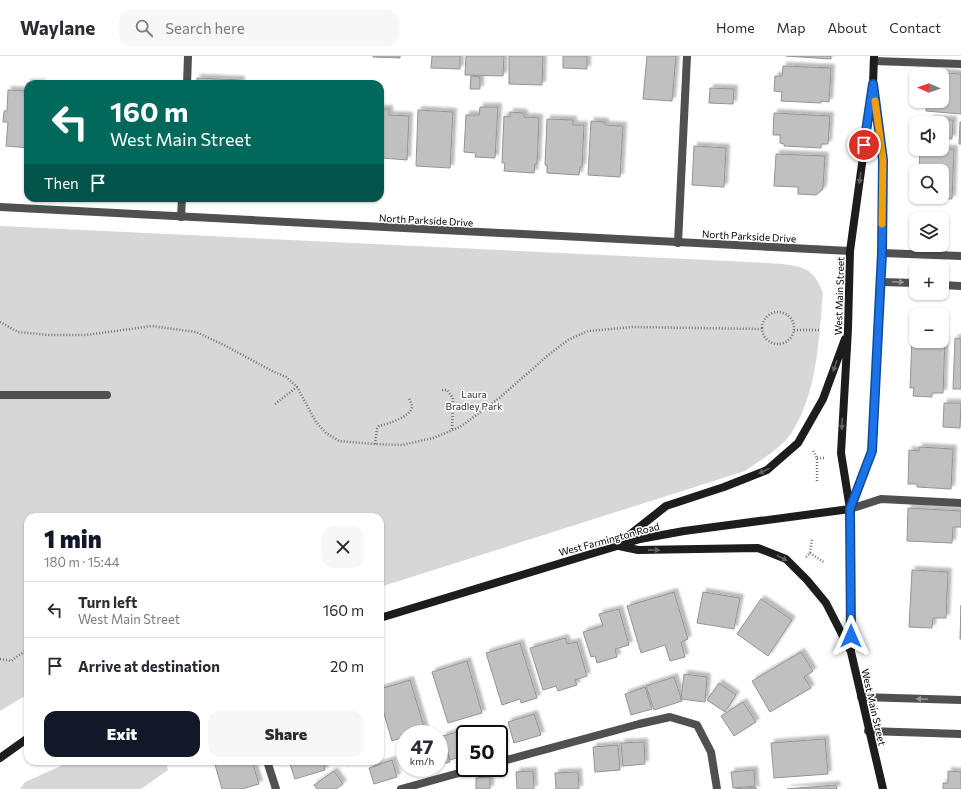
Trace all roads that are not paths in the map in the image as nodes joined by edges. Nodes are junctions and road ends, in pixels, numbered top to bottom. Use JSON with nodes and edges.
{"nodes":[{"id":1,"x":188,"y":56,"type":"edge"},
{"id":2,"x":687,"y":56,"type":"edge"},
{"id":3,"x":874,"y":59,"type":"edge"},
{"id":4,"x":961,"y":64,"type":"edge"},
{"id":5,"x":187,"y":80,"type":"edge"},
{"id":6,"x":873,"y":84,"type":"junction"},
{"id":7,"x":182,"y":202,"type":"edge"},
{"id":8,"x":0,"y":207,"type":"edge"},
{"id":9,"x":181,"y":217,"type":"junction"},
{"id":10,"x":678,"y":243,"type":"junction"},
{"id":11,"x":850,"y":252,"type":"junction"},
{"id":12,"x":882,"y":253,"type":"junction"},
{"id":13,"x":961,"y":256,"type":"edge"},
{"id":14,"x":880,"y":282,"type":"junction"},
{"id":15,"x":909,"y":283,"type":"edge"},
{"id":16,"x":949,"y":285,"type":"edge"},
{"id":17,"x":961,"y":286,"type":"edge"},
{"id":18,"x":848,"y":329,"type":"junction"},
{"id":19,"x":0,"y":395,"type":"edge"},
{"id":20,"x":107,"y":396,"type":"dead end"},
{"id":21,"x":961,"y":503,"type":"edge"},
{"id":22,"x":850,"y":509,"type":"junction"},
{"id":23,"x":616,"y":546,"type":"junction"},
{"id":24,"x":384,"y":617,"type":"edge"},
{"id":25,"x":851,"y":652,"type":"junction"},
{"id":26,"x":861,"y":697,"type":"junction"},
{"id":27,"x":961,"y":700,"type":"edge"},
{"id":28,"x":868,"y":731,"type":"junction"},
{"id":29,"x":961,"y":734,"type":"edge"},
{"id":30,"x":24,"y":741,"type":"edge"},
{"id":31,"x":0,"y":758,"type":"edge"},
{"id":32,"x":508,"y":760,"type":"edge"},
{"id":33,"x":268,"y":765,"type":"edge"},
{"id":34,"x":456,"y":774,"type":"edge"},
{"id":35,"x":276,"y":789,"type":"edge"},
{"id":36,"x":401,"y":789,"type":"edge"},
{"id":37,"x":717,"y":789,"type":"edge"},
{"id":38,"x":883,"y":789,"type":"edge"}],
"edges":[{"from":1,"to":5,"type":"street"},
{"from":2,"to":10,"type":"street"},
{"from":3,"to":4,"type":"street"},
{"from":3,"to":6,"type":"main road","name":"West Main Street"},
{"from":6,"to":11,"type":"main road","name":"West Main Street","one_way":true},
{"from":6,"to":12,"type":"main road","name":"West Main Street"},
{"from":7,"to":9,"type":"street"},
{"from":8,"to":9,"type":"street","name":"North Parkside Drive"},
{"from":9,"to":10,"type":"street","name":"North Parkside Drive"},
{"from":10,"to":11,"type":"street","name":"North Parkside Drive"},
{"from":11,"to":18,"type":"main road","name":"West Main Street"},
{"from":12,"to":13,"type":"street"},
{"from":12,"to":14,"type":"main road","name":"West Main Street"},
{"from":14,"to":15,"type":"street","one_way":true},
{"from":14,"to":22,"type":"main road","name":"West Main Street"},
{"from":16,"to":17,"type":"street"},
{"from":18,"to":22,"type":"main road","name":"West Main Street","one_way":true},
{"from":18,"to":23,"type":"main road","one_way":true},
{"from":19,"to":20,"type":"street"},
{"from":21,"to":22,"type":"street"},
{"from":22,"to":23,"type":"main road","name":"West Farmington Road"},
{"from":22,"to":25,"type":"main road","name":"West Main Street"},
{"from":23,"to":24,"type":"main road","name":"West Farmington Road"},
{"from":23,"to":25,"type":"main road","one_way":true},
{"from":25,"to":26,"type":"main road","name":"West Main Street"},
{"from":27,"to":26,"type":"street","one_way":true},
{"from":26,"to":28,"type":"main road","name":"West Main Street"},
{"from":28,"to":29,"type":"street"},
{"from":28,"to":38,"type":"main road","name":"West Main Street"},
{"from":30,"to":31,"type":"main road"},
{"from":32,"to":37,"type":"street"},
{"from":33,"to":35,"type":"street"},
{"from":34,"to":36,"type":"street"}]}
